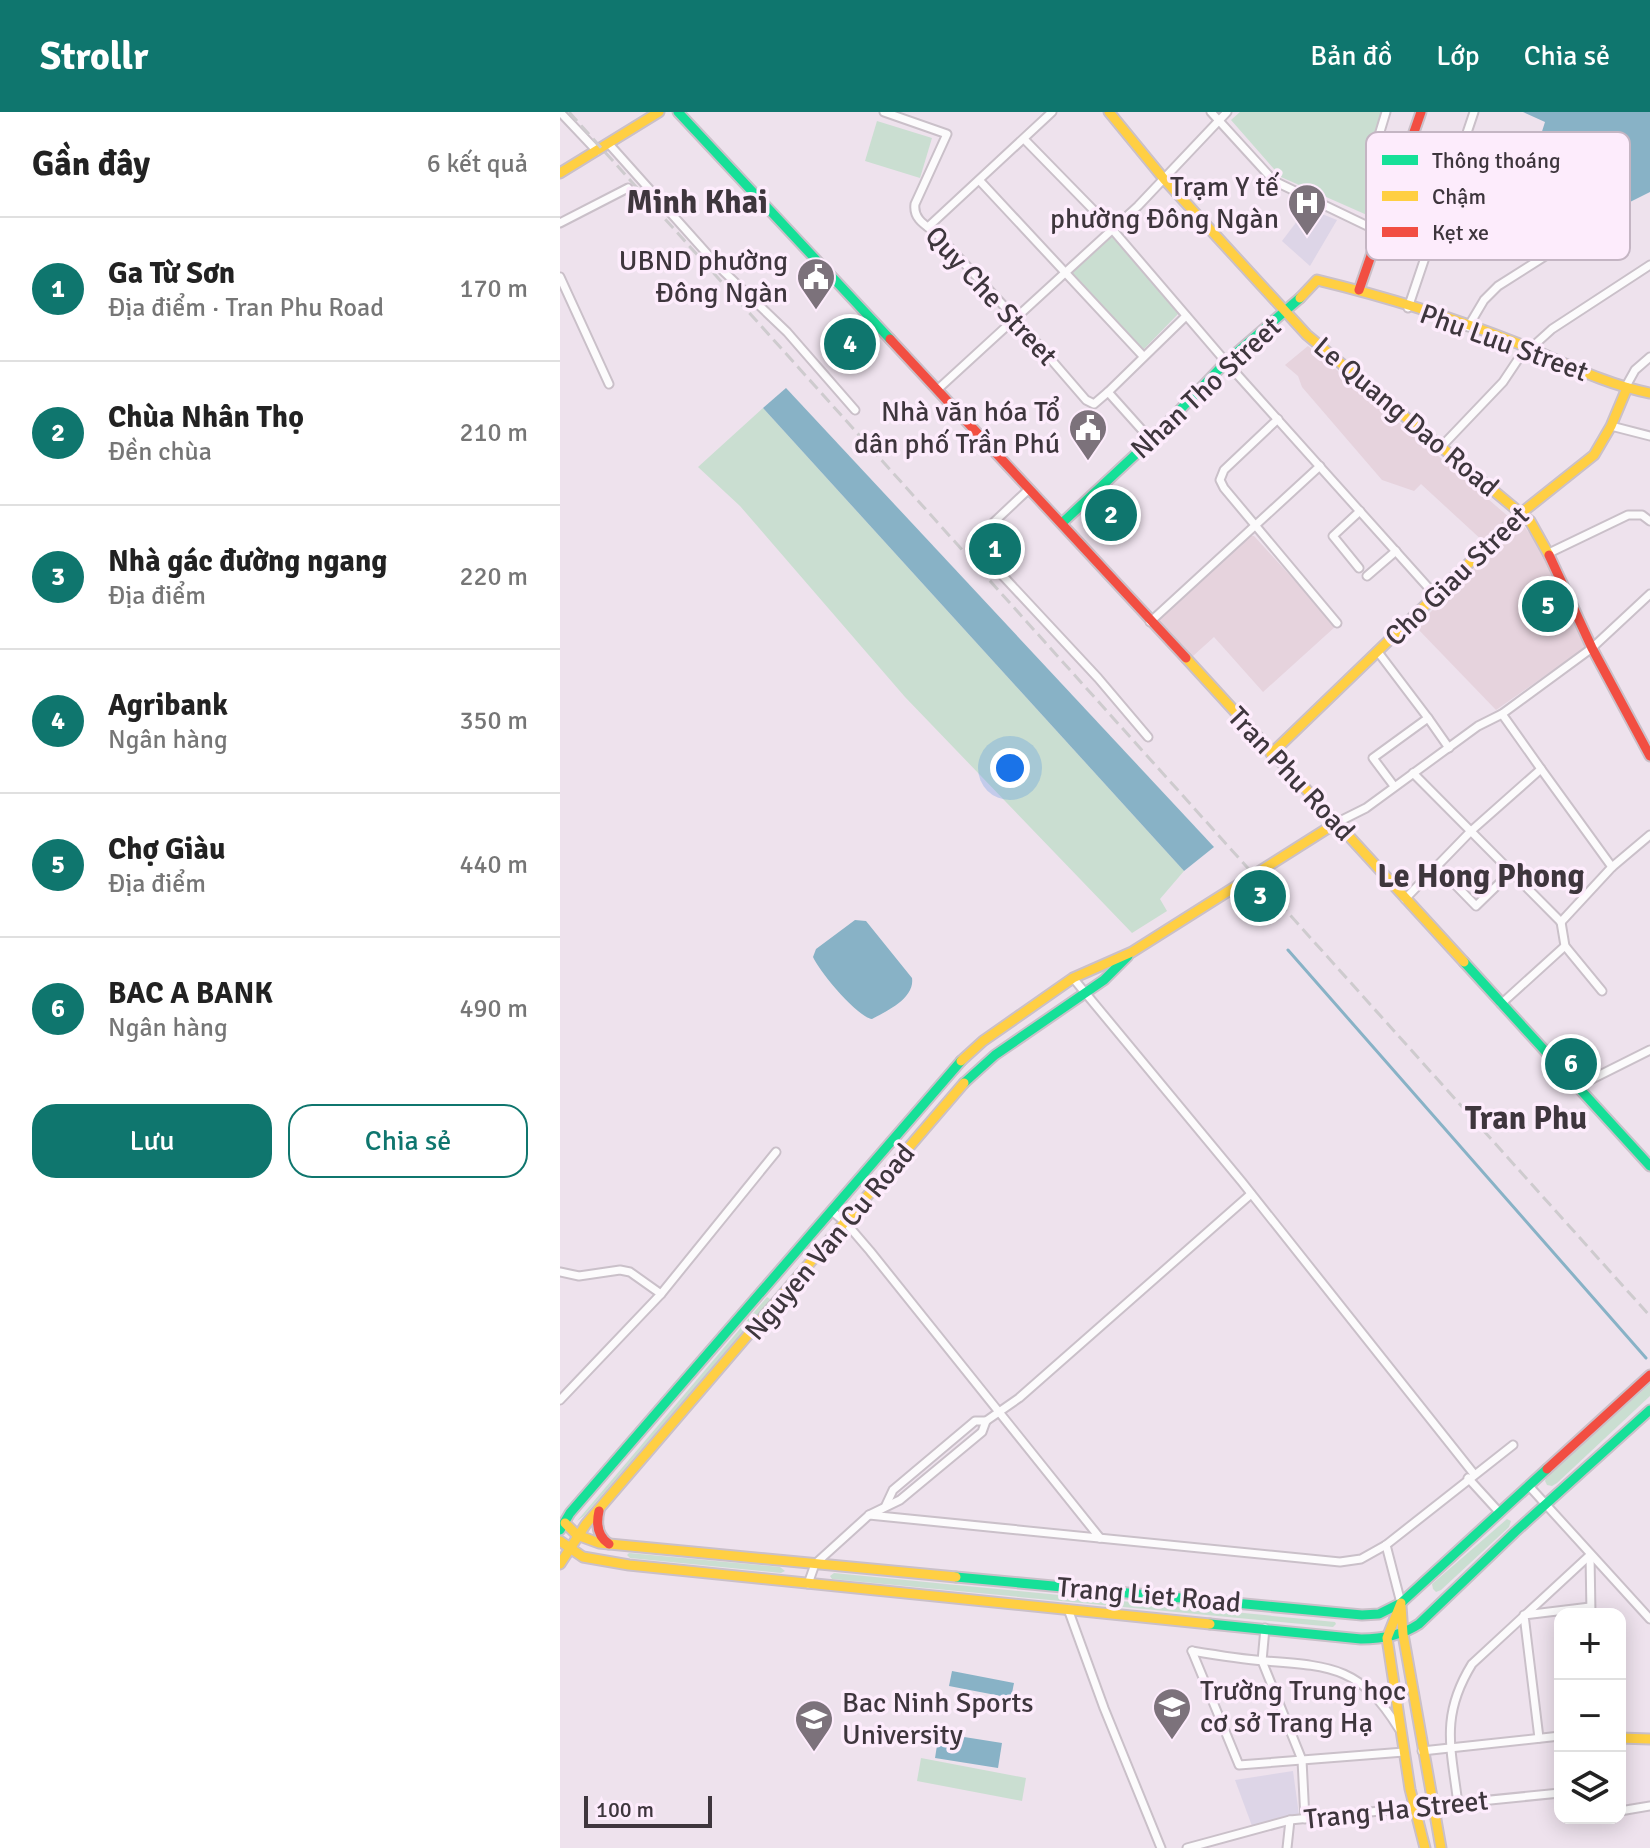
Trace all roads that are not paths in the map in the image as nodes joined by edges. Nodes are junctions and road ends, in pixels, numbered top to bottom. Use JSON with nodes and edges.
{"nodes":[{"id":1,"x":560,"y":112,"type":"edge"},
{"id":2,"x":659,"y":112,"type":"edge"},
{"id":3,"x":678,"y":112,"type":"edge"},
{"id":4,"x":884,"y":112,"type":"edge"},
{"id":5,"x":1052,"y":112,"type":"edge"},
{"id":6,"x":1109,"y":112,"type":"edge"},
{"id":7,"x":1211,"y":112,"type":"edge"},
{"id":8,"x":1227,"y":112,"type":"edge"},
{"id":9,"x":1386,"y":112,"type":"edge"},
{"id":10,"x":1421,"y":112,"type":"edge"},
{"id":11,"x":1474,"y":112,"type":"edge"},
{"id":12,"x":1219,"y":120,"type":"junction"},
{"id":13,"x":1380,"y":132,"type":"edge"},
{"id":14,"x":1414,"y":132,"type":"edge"},
{"id":15,"x":1467,"y":132,"type":"edge"},
{"id":16,"x":1024,"y":139,"type":"junction"},
{"id":17,"x":609,"y":144,"type":"junction"},
{"id":18,"x":597,"y":151,"type":"junction"},
{"id":19,"x":560,"y":173,"type":"edge"},
{"id":20,"x":1164,"y":179,"type":"junction"},
{"id":21,"x":980,"y":181,"type":"junction"},
{"id":22,"x":628,"y":188,"type":"dead end"},
{"id":23,"x":560,"y":223,"type":"edge"},
{"id":24,"x":1366,"y":225,"type":"edge"},
{"id":25,"x":928,"y":227,"type":"junction"},
{"id":26,"x":1112,"y":229,"type":"junction"},
{"id":27,"x":1370,"y":260,"type":"edge"},
{"id":28,"x":1424,"y":260,"type":"edge"},
{"id":29,"x":1539,"y":260,"type":"edge"},
{"id":30,"x":1650,"y":265,"type":"edge"},
{"id":31,"x":1064,"y":273,"type":"junction"},
{"id":32,"x":560,"y":277,"type":"edge"},
{"id":33,"x":1359,"y":290,"type":"junction"},
{"id":34,"x":1408,"y":308,"type":"junction"},
{"id":35,"x":1285,"y":313,"type":"junction"},
{"id":36,"x":1186,"y":316,"type":"junction"},
{"id":37,"x":1017,"y":320,"type":"junction"},
{"id":38,"x":1468,"y":327,"type":"junction"},
{"id":39,"x":1529,"y":347,"type":"junction"},
{"id":40,"x":1143,"y":356,"type":"junction"},
{"id":41,"x":1650,"y":357,"type":"edge"},
{"id":42,"x":1226,"y":362,"type":"junction"},
{"id":43,"x":609,"y":384,"type":"dead end"},
{"id":44,"x":1626,"y":388,"type":"junction"},
{"id":45,"x":937,"y":390,"type":"junction"},
{"id":46,"x":1108,"y":392,"type":"junction"},
{"id":47,"x":1650,"y":393,"type":"edge"},
{"id":48,"x":855,"y":410,"type":"dead end"},
{"id":49,"x":1278,"y":419,"type":"junction"},
{"id":50,"x":1611,"y":426,"type":"junction"},
{"id":51,"x":1650,"y":436,"type":"edge"},
{"id":52,"x":1151,"y":440,"type":"junction"},
{"id":53,"x":1441,"y":447,"type":"junction"},
{"id":54,"x":1320,"y":466,"type":"junction"},
{"id":55,"x":1029,"y":489,"type":"junction"},
{"id":56,"x":1360,"y":511,"type":"junction"},
{"id":57,"x":1520,"y":514,"type":"junction"},
{"id":58,"x":1650,"y":521,"type":"edge"},
{"id":59,"x":1062,"y":523,"type":"junction"},
{"id":60,"x":1255,"y":526,"type":"junction"},
{"id":61,"x":1396,"y":551,"type":"junction"},
{"id":62,"x":1549,"y":553,"type":"junction"},
{"id":63,"x":1359,"y":568,"type":"dead end"},
{"id":64,"x":1367,"y":576,"type":"dead end"},
{"id":65,"x":1435,"y":595,"type":"junction"},
{"id":66,"x":1649,"y":597,"type":"edge"},
{"id":67,"x":1150,"y":622,"type":"junction"},
{"id":68,"x":1337,"y":623,"type":"dead end"},
{"id":69,"x":1592,"y":648,"type":"junction"},
{"id":70,"x":1378,"y":652,"type":"junction"},
{"id":71,"x":1502,"y":714,"type":"junction"},
{"id":72,"x":1428,"y":718,"type":"junction"},
{"id":73,"x":1148,"y":737,"type":"dead end"},
{"id":74,"x":1449,"y":748,"type":"junction"},
{"id":75,"x":1271,"y":754,"type":"junction"},
{"id":76,"x":1650,"y":756,"type":"edge"},
{"id":77,"x":1541,"y":769,"type":"junction"},
{"id":78,"x":1413,"y":773,"type":"junction"},
{"id":79,"x":1394,"y":786,"type":"junction"},
{"id":80,"x":1336,"y":823,"type":"junction"},
{"id":81,"x":1471,"y":831,"type":"junction"},
{"id":82,"x":1650,"y":835,"type":"edge"},
{"id":83,"x":1438,"y":867,"type":"junction"},
{"id":84,"x":1612,"y":867,"type":"junction"},
{"id":85,"x":1511,"y":872,"type":"junction"},
{"id":86,"x":1405,"y":899,"type":"junction"},
{"id":87,"x":1561,"y":922,"type":"junction"},
{"id":88,"x":1565,"y":946,"type":"junction"},
{"id":89,"x":1132,"y":952,"type":"junction"},
{"id":90,"x":1073,"y":978,"type":"junction"},
{"id":91,"x":1602,"y":991,"type":"dead end"},
{"id":92,"x":1085,"y":995,"type":"junction"},
{"id":93,"x":1501,"y":1004,"type":"junction"},
{"id":94,"x":1650,"y":1050,"type":"edge"},
{"id":95,"x":1576,"y":1087,"type":"junction"},
{"id":96,"x":776,"y":1152,"type":"dead end"},
{"id":97,"x":1646,"y":1163,"type":"edge"},
{"id":98,"x":1650,"y":1174,"type":"edge"},
{"id":99,"x":1251,"y":1194,"type":"junction"},
{"id":100,"x":832,"y":1211,"type":"junction"},
{"id":101,"x":846,"y":1223,"type":"junction"},
{"id":102,"x":560,"y":1272,"type":"edge"},
{"id":103,"x":771,"y":1281,"type":"junction"},
{"id":104,"x":661,"y":1294,"type":"junction"},
{"id":105,"x":785,"y":1294,"type":"junction"},
{"id":106,"x":1650,"y":1375,"type":"edge"},
{"id":107,"x":560,"y":1383,"type":"edge"},
{"id":108,"x":568,"y":1392,"type":"junction"},
{"id":109,"x":560,"y":1400,"type":"edge"},
{"id":110,"x":1650,"y":1410,"type":"edge"},
{"id":111,"x":998,"y":1412,"type":"junction"},
{"id":112,"x":986,"y":1421,"type":"junction"},
{"id":113,"x":1513,"y":1445,"type":"dead end"},
{"id":114,"x":1471,"y":1476,"type":"junction"},
{"id":115,"x":1529,"y":1486,"type":"junction"},
{"id":116,"x":886,"y":1505,"type":"junction"},
{"id":117,"x":1546,"y":1505,"type":"junction"},
{"id":118,"x":599,"y":1511,"type":"junction"},
{"id":119,"x":1499,"y":1512,"type":"junction"},
{"id":120,"x":869,"y":1515,"type":"junction"},
{"id":121,"x":562,"y":1524,"type":"edge"},
{"id":122,"x":577,"y":1535,"type":"junction"},
{"id":123,"x":1100,"y":1538,"type":"junction"},
{"id":124,"x":560,"y":1541,"type":"edge"},
{"id":125,"x":609,"y":1544,"type":"junction"},
{"id":126,"x":1386,"y":1545,"type":"junction"},
{"id":127,"x":569,"y":1550,"type":"junction"},
{"id":128,"x":1590,"y":1555,"type":"junction"},
{"id":129,"x":560,"y":1564,"type":"edge"},
{"id":130,"x":815,"y":1564,"type":"junction"},
{"id":131,"x":808,"y":1584,"type":"junction"},
{"id":132,"x":1401,"y":1603,"type":"junction"},
{"id":133,"x":1591,"y":1608,"type":"edge"},
{"id":134,"x":1068,"y":1609,"type":"junction"},
{"id":135,"x":1554,"y":1613,"type":"edge"},
{"id":136,"x":1524,"y":1615,"type":"junction"},
{"id":137,"x":1650,"y":1619,"type":"edge"},
{"id":138,"x":1265,"y":1628,"type":"junction"},
{"id":139,"x":1403,"y":1634,"type":"junction"},
{"id":140,"x":1387,"y":1638,"type":"junction"},
{"id":141,"x":1262,"y":1661,"type":"junction"},
{"id":142,"x":1400,"y":1731,"type":"junction"},
{"id":143,"x":1554,"y":1737,"type":"edge"},
{"id":144,"x":1539,"y":1738,"type":"junction"},
{"id":145,"x":1626,"y":1738,"type":"edge"},
{"id":146,"x":1650,"y":1739,"type":"edge"},
{"id":147,"x":1451,"y":1746,"type":"junction"},
{"id":148,"x":1422,"y":1751,"type":"junction"},
{"id":149,"x":1404,"y":1752,"type":"junction"},
{"id":150,"x":1302,"y":1760,"type":"junction"},
{"id":151,"x":1554,"y":1794,"type":"edge"},
{"id":152,"x":1458,"y":1804,"type":"junction"},
{"id":153,"x":1650,"y":1806,"type":"edge"},
{"id":154,"x":1432,"y":1808,"type":"junction"},
{"id":155,"x":1415,"y":1810,"type":"junction"},
{"id":156,"x":1626,"y":1810,"type":"edge"},
{"id":157,"x":1305,"y":1819,"type":"junction"},
{"id":158,"x":1290,"y":1820,"type":"junction"},
{"id":159,"x":1241,"y":1835,"type":"junction"},
{"id":160,"x":1161,"y":1848,"type":"edge"},
{"id":161,"x":1187,"y":1848,"type":"edge"},
{"id":162,"x":1240,"y":1848,"type":"edge"},
{"id":163,"x":1287,"y":1848,"type":"edge"},
{"id":164,"x":1425,"y":1848,"type":"edge"},
{"id":165,"x":1441,"y":1848,"type":"edge"}],
"edges":[{"from":1,"to":18,"type":"street"},
{"from":2,"to":17,"type":"main road"},
{"from":3,"to":45,"type":"main road","name":"Tran Phu Road"},
{"from":4,"to":25,"type":"street","name":"Quy Che Street"},
{"from":5,"to":16,"type":"street"},
{"from":6,"to":20,"type":"main road","name":"Le Quang Dao Road"},
{"from":7,"to":12,"type":"street"},
{"from":8,"to":12,"type":"street"},
{"from":9,"to":13,"type":"street"},
{"from":10,"to":14,"type":"main road"},
{"from":11,"to":15,"type":"street"},
{"from":12,"to":20,"type":"street"},
{"from":12,"to":24,"type":"street"},
{"from":16,"to":21,"type":"street"},
{"from":16,"to":26,"type":"street"},
{"from":17,"to":18,"type":"main road"},
{"from":17,"to":48,"type":"street"},
{"from":18,"to":19,"type":"main road"},
{"from":20,"to":26,"type":"street"},
{"from":20,"to":35,"type":"main road","name":"Le Quang Dao Road"},
{"from":21,"to":25,"type":"street"},
{"from":21,"to":31,"type":"street"},
{"from":22,"to":23,"type":"street"},
{"from":25,"to":37,"type":"street","name":"Quy Che Street"},
{"from":26,"to":31,"type":"street"},
{"from":26,"to":36,"type":"street"},
{"from":27,"to":33,"type":"main road"},
{"from":28,"to":34,"type":"street"},
{"from":29,"to":38,"type":"street"},
{"from":30,"to":39,"type":"street"},
{"from":31,"to":37,"type":"street"},
{"from":31,"to":40,"type":"street"},
{"from":32,"to":43,"type":"street"},
{"from":33,"to":34,"type":"main road","name":"Phu Luu Street"},
{"from":33,"to":35,"type":"main road","name":"Nhan Tho Street"},
{"from":34,"to":38,"type":"main road","name":"Phu Luu Street"},
{"from":35,"to":42,"type":"main road","name":"Nhan Tho Street"},
{"from":35,"to":53,"type":"main road","name":"Le Quang Dao Road"},
{"from":36,"to":40,"type":"street"},
{"from":36,"to":42,"type":"street"},
{"from":37,"to":45,"type":"street"},
{"from":37,"to":46,"type":"street","name":"Quy Che Street"},
{"from":38,"to":39,"type":"main road","name":"Phu Luu Street"},
{"from":39,"to":44,"type":"main road","name":"Phu Luu Street"},
{"from":39,"to":53,"type":"street"},
{"from":40,"to":46,"type":"street"},
{"from":41,"to":44,"type":"street"},
{"from":42,"to":49,"type":"street"},
{"from":42,"to":52,"type":"main road","name":"Nhan Tho Street"},
{"from":44,"to":47,"type":"main road","name":"Phu Luu Street"},
{"from":44,"to":50,"type":"main road","name":"Cho Giau Street"},
{"from":45,"to":55,"type":"main road","name":"Tran Phu Road"},
{"from":46,"to":52,"type":"street"},
{"from":49,"to":54,"type":"street"},
{"from":49,"to":60,"type":"street"},
{"from":50,"to":51,"type":"street"},
{"from":50,"to":57,"type":"main road","name":"Cho Giau Street"},
{"from":52,"to":59,"type":"main road","name":"Nhan Tho Street"},
{"from":53,"to":57,"type":"main road","name":"Le Quang Dao Road"},
{"from":54,"to":56,"type":"street"},
{"from":54,"to":60,"type":"street"},
{"from":55,"to":59,"type":"main road","name":"Tran Phu Road"},
{"from":55,"to":73,"type":"street"},
{"from":56,"to":61,"type":"street"},
{"from":56,"to":63,"type":"street"},
{"from":57,"to":62,"type":"main road","name":"Le Quang Dao Road"},
{"from":57,"to":65,"type":"main road","name":"Cho Giau Street"},
{"from":58,"to":62,"type":"street"},
{"from":59,"to":67,"type":"main road","name":"Tran Phu Road"},
{"from":60,"to":67,"type":"street"},
{"from":60,"to":68,"type":"street"},
{"from":61,"to":64,"type":"street"},
{"from":61,"to":65,"type":"street"},
{"from":62,"to":69,"type":"main road","name":"Le Quang Dao Road"},
{"from":65,"to":70,"type":"main road","name":"Cho Giau Street"},
{"from":66,"to":69,"type":"street"},
{"from":67,"to":75,"type":"main road","name":"Tran Phu Road"},
{"from":69,"to":71,"type":"street"},
{"from":69,"to":76,"type":"main road","name":"Le Quang Dao Road"},
{"from":70,"to":72,"type":"street"},
{"from":70,"to":75,"type":"main road","name":"Cho Giau Street"},
{"from":71,"to":74,"type":"street"},
{"from":71,"to":77,"type":"street"},
{"from":72,"to":74,"type":"street"},
{"from":72,"to":79,"type":"street"},
{"from":74,"to":78,"type":"street"},
{"from":75,"to":80,"type":"main road","name":"Tran Phu Road"},
{"from":77,"to":81,"type":"street"},
{"from":77,"to":84,"type":"street"},
{"from":78,"to":79,"type":"street"},
{"from":78,"to":81,"type":"street"},
{"from":79,"to":80,"type":"street"},
{"from":80,"to":86,"type":"main road","name":"Tran Phu Road"},
{"from":80,"to":89,"type":"main road","name":"Nguyen Van Cu Road"},
{"from":81,"to":83,"type":"street"},
{"from":81,"to":85,"type":"street"},
{"from":82,"to":84,"type":"street"},
{"from":83,"to":85,"type":"street"},
{"from":83,"to":86,"type":"street"},
{"from":84,"to":87,"type":"street"},
{"from":85,"to":87,"type":"street"},
{"from":86,"to":93,"type":"main road","name":"Tran Phu Road"},
{"from":87,"to":88,"type":"street"},
{"from":88,"to":91,"type":"street"},
{"from":88,"to":93,"type":"street"},
{"from":89,"to":90,"type":"main road","name":"Nguyen Van Cu Road"},
{"from":89,"to":92,"type":"main road","name":"Nguyen Van Cu Road"},
{"from":90,"to":92,"type":"street"},
{"from":90,"to":100,"type":"main road","name":"Nguyen Van Cu Road"},
{"from":92,"to":99,"type":"street"},
{"from":92,"to":101,"type":"main road","name":"Nguyen Van Cu Road"},
{"from":93,"to":95,"type":"main road","name":"Tran Phu Road"},
{"from":94,"to":95,"type":"street"},
{"from":95,"to":97,"type":"main road","name":"Tran Phu Road"},
{"from":96,"to":104,"type":"street"},
{"from":97,"to":98,"type":"main road","name":"Tran Phu Road"},
{"from":99,"to":111,"type":"street"},
{"from":99,"to":114,"type":"street"},
{"from":100,"to":101,"type":"street"},
{"from":100,"to":103,"type":"main road","name":"Nguyen Van Cu Road"},
{"from":101,"to":105,"type":"main road","name":"Nguyen Van Cu Road"},
{"from":101,"to":111,"type":"street"},
{"from":102,"to":104,"type":"street"},
{"from":103,"to":105,"type":"main road"},
{"from":103,"to":121,"type":"main road","name":"Nguyen Van Cu Road"},
{"from":104,"to":108,"type":"street"},
{"from":105,"to":118,"type":"main road","name":"Nguyen Van Cu Road"},
{"from":106,"to":115,"type":"main road","name":"Trang Liet Road"},
{"from":107,"to":108,"type":"street"},
{"from":108,"to":109,"type":"street"},
{"from":110,"to":117,"type":"main road","name":"Trang Liet Road"},
{"from":111,"to":112,"type":"street"},
{"from":111,"to":123,"type":"street"},
{"from":112,"to":116,"type":"street"},
{"from":112,"to":116,"type":"street"},
{"from":113,"to":114,"type":"street"},
{"from":114,"to":119,"type":"street"},
{"from":114,"to":126,"type":"street"},
{"from":115,"to":117,"type":"street"},
{"from":115,"to":119,"type":"main road","name":"Trang Liet Road"},
{"from":116,"to":120,"type":"street"},
{"from":117,"to":128,"type":"street"},
{"from":117,"to":139,"type":"main road","name":"Trang Liet Road"},
{"from":118,"to":122,"type":"main road","name":"Nguyen Van Cu Road"},
{"from":118,"to":125,"type":"main road"},
{"from":119,"to":132,"type":"main road","name":"Trang Liet Road"},
{"from":120,"to":123,"type":"street"},
{"from":120,"to":130,"type":"street"},
{"from":121,"to":122,"type":"main road","name":"Trang Liet Road"},
{"from":122,"to":125,"type":"main road","name":"Trang Liet Road"},
{"from":122,"to":127,"type":"main road","name":"Nguyen Van Cu Road"},
{"from":123,"to":126,"type":"street"},
{"from":124,"to":127,"type":"main road","name":"Trang Liet Road"},
{"from":125,"to":130,"type":"main road","name":"Trang Liet Road"},
{"from":126,"to":132,"type":"street"},
{"from":127,"to":129,"type":"main road","name":"Nguyen Van Cu Road"},
{"from":127,"to":131,"type":"main road","name":"Trang Liet Road"},
{"from":128,"to":133,"type":"street"},
{"from":128,"to":136,"type":"street"},
{"from":128,"to":137,"type":"street"},
{"from":130,"to":131,"type":"street"},
{"from":130,"to":132,"type":"main road","name":"Trang Liet Road"},
{"from":131,"to":134,"type":"main road","name":"Trang Liet Road"},
{"from":132,"to":139,"type":"main road"},
{"from":132,"to":140,"type":"main road"},
{"from":134,"to":138,"type":"main road","name":"Trang Liet Road"},
{"from":134,"to":160,"type":"street"},
{"from":135,"to":136,"type":"street"},
{"from":136,"to":144,"type":"street"},
{"from":136,"to":147,"type":"street"},
{"from":138,"to":140,"type":"main road","name":"Trang Liet Road"},
{"from":138,"to":141,"type":"street"},
{"from":139,"to":140,"type":"main road","name":"Trang Liet Road"},
{"from":139,"to":148,"type":"main road"},
{"from":140,"to":142,"type":"main road"},
{"from":141,"to":142,"type":"street"},
{"from":141,"to":150,"type":"street"},
{"from":141,"to":150,"type":"street"},
{"from":142,"to":149,"type":"main road"},
{"from":143,"to":144,"type":"street"},
{"from":144,"to":147,"type":"street"},
{"from":145,"to":146,"type":"main road"},
{"from":147,"to":148,"type":"street"},
{"from":147,"to":152,"type":"street"},
{"from":148,"to":154,"type":"main road"},
{"from":149,"to":150,"type":"street"},
{"from":149,"to":155,"type":"main road"},
{"from":150,"to":157,"type":"street"},
{"from":151,"to":152,"type":"street","name":"Trang Ha Street"},
{"from":152,"to":154,"type":"street","name":"Trang Ha Street"},
{"from":153,"to":156,"type":"street"},
{"from":154,"to":155,"type":"street","name":"Trang Ha Street"},
{"from":154,"to":165,"type":"main road"},
{"from":155,"to":157,"type":"street","name":"Trang Ha Street"},
{"from":155,"to":164,"type":"main road"},
{"from":157,"to":158,"type":"street","name":"Trang Ha Street"},
{"from":158,"to":159,"type":"street","name":"Trang Ha Street"},
{"from":158,"to":163,"type":"street"},
{"from":159,"to":161,"type":"street","name":"Trang Ha Street"},
{"from":159,"to":162,"type":"street"}]}
